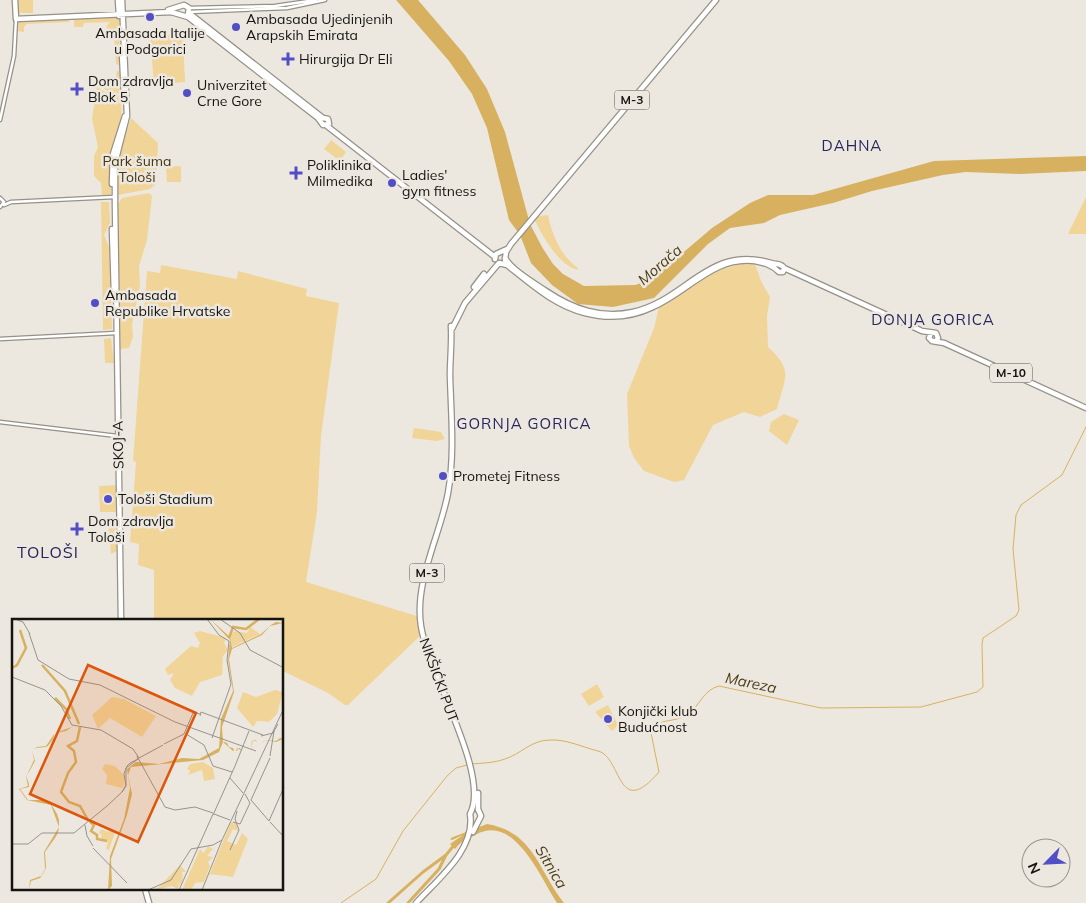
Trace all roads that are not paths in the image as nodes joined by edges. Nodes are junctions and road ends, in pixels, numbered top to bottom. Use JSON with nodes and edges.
{"nodes":[{"id":1,"x":15,"y":0,"type":"edge"},
{"id":2,"x":118,"y":0,"type":"edge"},
{"id":3,"x":122,"y":0,"type":"edge"},
{"id":4,"x":316,"y":0,"type":"edge"},
{"id":5,"x":325,"y":0,"type":"edge"},
{"id":6,"x":716,"y":0,"type":"edge"},
{"id":7,"x":185,"y":7,"type":"edge"},
{"id":8,"x":269,"y":7,"type":"junction"},
{"id":9,"x":121,"y":13,"type":"junction"},
{"id":10,"x":16,"y":18,"type":"junction"},
{"id":11,"x":0,"y":120,"type":"edge"},
{"id":12,"x":113,"y":197,"type":"junction"},
{"id":13,"x":2,"y":199,"type":"edge"},
{"id":14,"x":11,"y":202,"type":"junction"},
{"id":15,"x":4,"y":205,"type":"junction"},
{"id":16,"x":0,"y":207,"type":"edge"},
{"id":17,"x":500,"y":258,"type":"junction"},
{"id":18,"x":116,"y":333,"type":"junction"},
{"id":19,"x":930,"y":336,"type":"junction"},
{"id":20,"x":0,"y":339,"type":"edge"},
{"id":21,"x":937,"y":339,"type":"junction"},
{"id":22,"x":1086,"y":406,"type":"edge"},
{"id":23,"x":0,"y":422,"type":"edge"},
{"id":24,"x":118,"y":436,"type":"junction"},
{"id":25,"x":121,"y":619,"type":"edge"},
{"id":26,"x":476,"y":809,"type":"junction"},
{"id":27,"x":471,"y":818,"type":"junction"},
{"id":28,"x":478,"y":820,"type":"junction"},
{"id":29,"x":473,"y":827,"type":"junction"},
{"id":30,"x":145,"y":890,"type":"edge"},
{"id":31,"x":149,"y":903,"type":"edge"},
{"id":32,"x":416,"y":903,"type":"edge"},
{"id":33,"x":420,"y":903,"type":"edge"}],
"edges":[{"from":1,"to":10,"type":"main road"},
{"from":2,"to":9,"type":"main road"},
{"from":3,"to":9,"type":"main road"},
{"from":4,"to":8,"type":"street"},
{"from":5,"to":8,"type":"street"},
{"from":6,"to":17,"type":"main road","number":"M-3"},
{"from":7,"to":8,"type":"street"},
{"from":7,"to":9,"type":"main road"},
{"from":7,"to":9,"type":"main road"},
{"from":7,"to":17,"type":"main road"},
{"from":9,"to":10,"type":"main road"},
{"from":9,"to":12,"type":"main road","name":"SKOJ-A"},
{"from":10,"to":11,"type":"street"},
{"from":12,"to":14,"type":"street"},
{"from":12,"to":18,"type":"main road","name":"SKOJ-A"},
{"from":13,"to":14,"type":"street"},
{"from":13,"to":15,"type":"street"},
{"from":14,"to":15,"type":"street"},
{"from":15,"to":16,"type":"street"},
{"from":17,"to":19,"type":"main road","number":"M-10"},
{"from":17,"to":26,"type":"main road","name":"NIKŠIĆKI PUT","number":"M-3"},
{"from":18,"to":20,"type":"street"},
{"from":18,"to":24,"type":"main road","name":"SKOJ-A"},
{"from":19,"to":21,"type":"main road","number":"M-10"},
{"from":19,"to":21,"type":"main road","number":"M-10"},
{"from":21,"to":22,"type":"main road","number":"M-10"},
{"from":23,"to":24,"type":"street"},
{"from":24,"to":25,"type":"main road","name":"SKOJ-A"},
{"from":26,"to":27,"type":"main road","number":"M-3"},
{"from":26,"to":28,"type":"main road","number":"M-3"},
{"from":27,"to":28,"type":"main road"},
{"from":27,"to":29,"type":"main road","number":"M-3"},
{"from":28,"to":29,"type":"main road","number":"M-3"},
{"from":29,"to":32,"type":"main road","number":"M-3"},
{"from":29,"to":33,"type":"main road","number":"M-3"},
{"from":30,"to":31,"type":"main road"}]}
